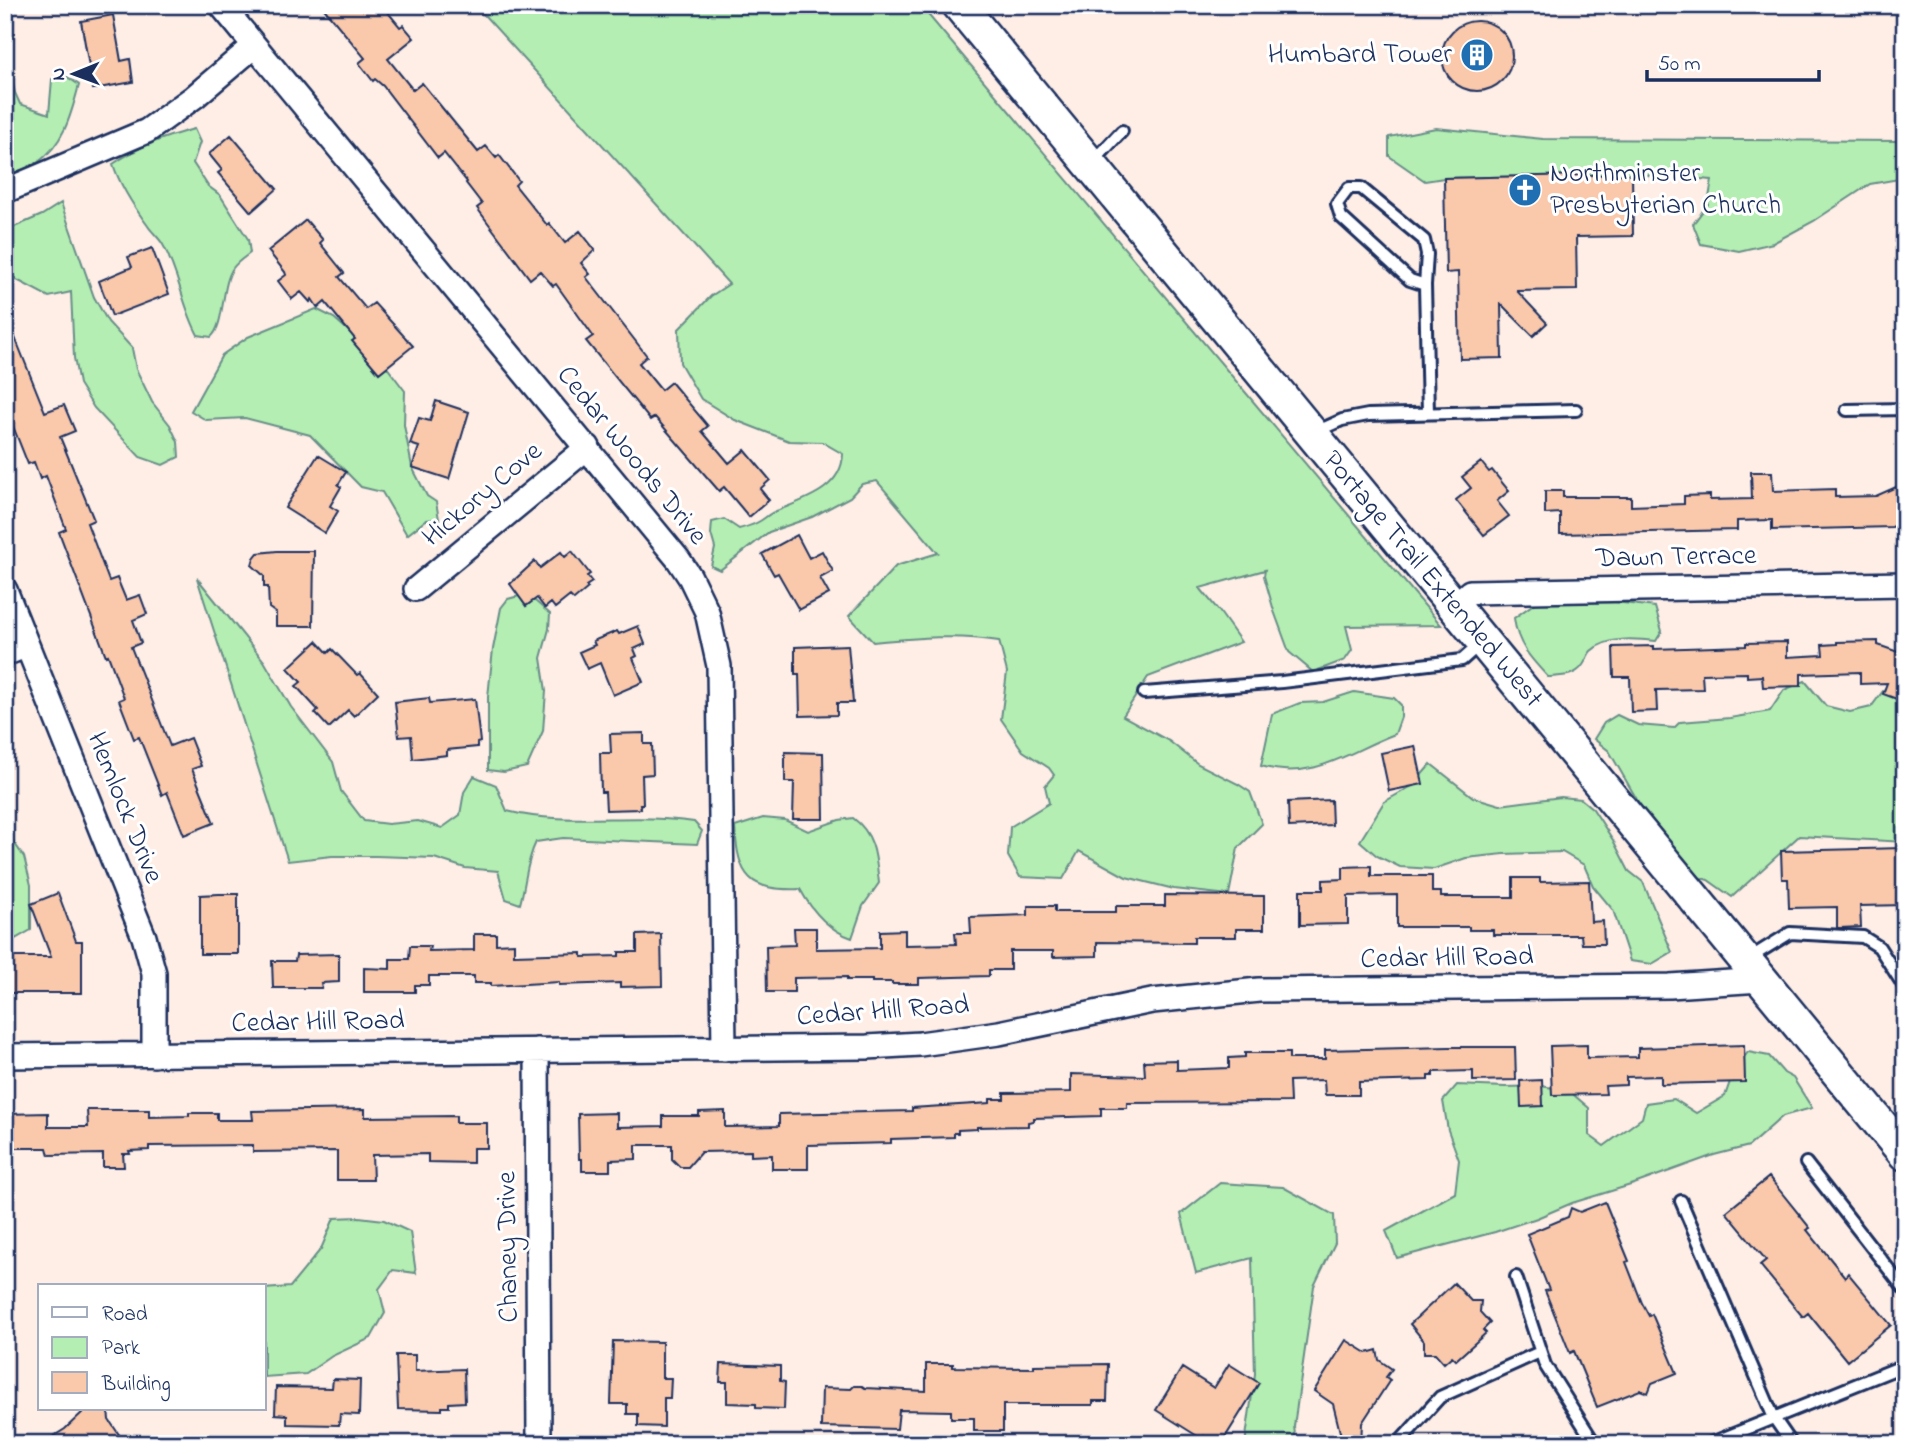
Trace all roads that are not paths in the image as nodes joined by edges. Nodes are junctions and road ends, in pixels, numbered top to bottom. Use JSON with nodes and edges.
{"nodes":[{"id":1,"x":221,"y":5,"type":"edge"},
{"id":2,"x":959,"y":5,"type":"edge"},
{"id":3,"x":254,"y":46,"type":"junction"},
{"id":4,"x":1122,"y":131,"type":"dead end"},
{"id":5,"x":1091,"y":165,"type":"junction"},
{"id":6,"x":5,"y":191,"type":"edge"},
{"id":7,"x":1425,"y":285,"type":"junction"},
{"id":8,"x":1905,"y":409,"type":"edge"},
{"id":9,"x":1576,"y":410,"type":"dead end"},
{"id":10,"x":1847,"y":410,"type":"dead end"},
{"id":11,"x":1428,"y":413,"type":"junction"},
{"id":12,"x":1311,"y":434,"type":"junction"},
{"id":13,"x":588,"y":447,"type":"junction"},
{"id":14,"x":1905,"y":583,"type":"edge"},
{"id":15,"x":416,"y":589,"type":"dead end"},
{"id":16,"x":5,"y":590,"type":"edge"},
{"id":17,"x":1454,"y":606,"type":"junction"},
{"id":18,"x":1483,"y":642,"type":"junction"},
{"id":19,"x":27,"y":645,"type":"junction"},
{"id":20,"x":5,"y":654,"type":"edge"},
{"id":21,"x":1144,"y":693,"type":"dead end"},
{"id":22,"x":1753,"y":970,"type":"junction"},
{"id":23,"x":1905,"y":988,"type":"edge"},
{"id":24,"x":724,"y":1049,"type":"junction"},
{"id":25,"x":537,"y":1050,"type":"junction"},
{"id":26,"x":154,"y":1055,"type":"junction"},
{"id":27,"x":5,"y":1056,"type":"edge"},
{"id":28,"x":1905,"y":1154,"type":"edge"},
{"id":29,"x":1806,"y":1163,"type":"dead end"},
{"id":30,"x":1681,"y":1201,"type":"dead end"},
{"id":31,"x":1516,"y":1277,"type":"dead end"},
{"id":32,"x":1905,"y":1290,"type":"edge"},
{"id":33,"x":1541,"y":1352,"type":"junction"},
{"id":34,"x":1905,"y":1365,"type":"edge"},
{"id":35,"x":1774,"y":1418,"type":"junction"},
{"id":36,"x":539,"y":1444,"type":"edge"},
{"id":37,"x":1404,"y":1444,"type":"edge"},
{"id":38,"x":1595,"y":1444,"type":"edge"},
{"id":39,"x":1709,"y":1444,"type":"edge"},
{"id":40,"x":1792,"y":1444,"type":"edge"}],
"edges":[{"from":1,"to":3,"type":"street","name":"Cedar Woods Drive"},
{"from":2,"to":5,"type":"main road","name":"Portage Trail Extended West"},
{"from":3,"to":6,"type":"street"},
{"from":3,"to":13,"type":"street","name":"Cedar Woods Drive"},
{"from":4,"to":5,"type":"lane"},
{"from":5,"to":12,"type":"main road","name":"Portage Trail Extended West"},
{"from":7,"to":7,"type":"lane"},
{"from":7,"to":11,"type":"lane"},
{"from":8,"to":10,"type":"lane"},
{"from":9,"to":11,"type":"lane"},
{"from":11,"to":12,"type":"lane"},
{"from":12,"to":17,"type":"main road","name":"Portage Trail Extended West"},
{"from":13,"to":15,"type":"street","name":"Hickory Cove"},
{"from":13,"to":24,"type":"street","name":"Cedar Woods Drive"},
{"from":14,"to":17,"type":"street","name":"Dawn Terrace"},
{"from":16,"to":19,"type":"street","name":"Hemlock Drive"},
{"from":17,"to":18,"type":"main road","name":"Portage Trail Extended West"},
{"from":18,"to":21,"type":"lane"},
{"from":18,"to":22,"type":"main road","name":"Portage Trail Extended West"},
{"from":19,"to":20,"type":"street"},
{"from":19,"to":26,"type":"street","name":"Hemlock Drive"},
{"from":22,"to":23,"type":"lane"},
{"from":22,"to":24,"type":"street","name":"Cedar Hill Road"},
{"from":22,"to":28,"type":"main road","name":"Portage Trail Extended West"},
{"from":24,"to":25,"type":"street","name":"Cedar Hill Road"},
{"from":25,"to":26,"type":"street","name":"Cedar Hill Road"},
{"from":25,"to":36,"type":"street","name":"Chaney Drive"},
{"from":26,"to":27,"type":"street","name":"Cedar Hill Road"},
{"from":29,"to":32,"type":"lane"},
{"from":30,"to":35,"type":"lane"},
{"from":31,"to":33,"type":"lane"},
{"from":33,"to":37,"type":"lane"},
{"from":33,"to":38,"type":"lane"},
{"from":34,"to":35,"type":"lane"},
{"from":35,"to":39,"type":"lane"},
{"from":35,"to":40,"type":"lane"}]}
